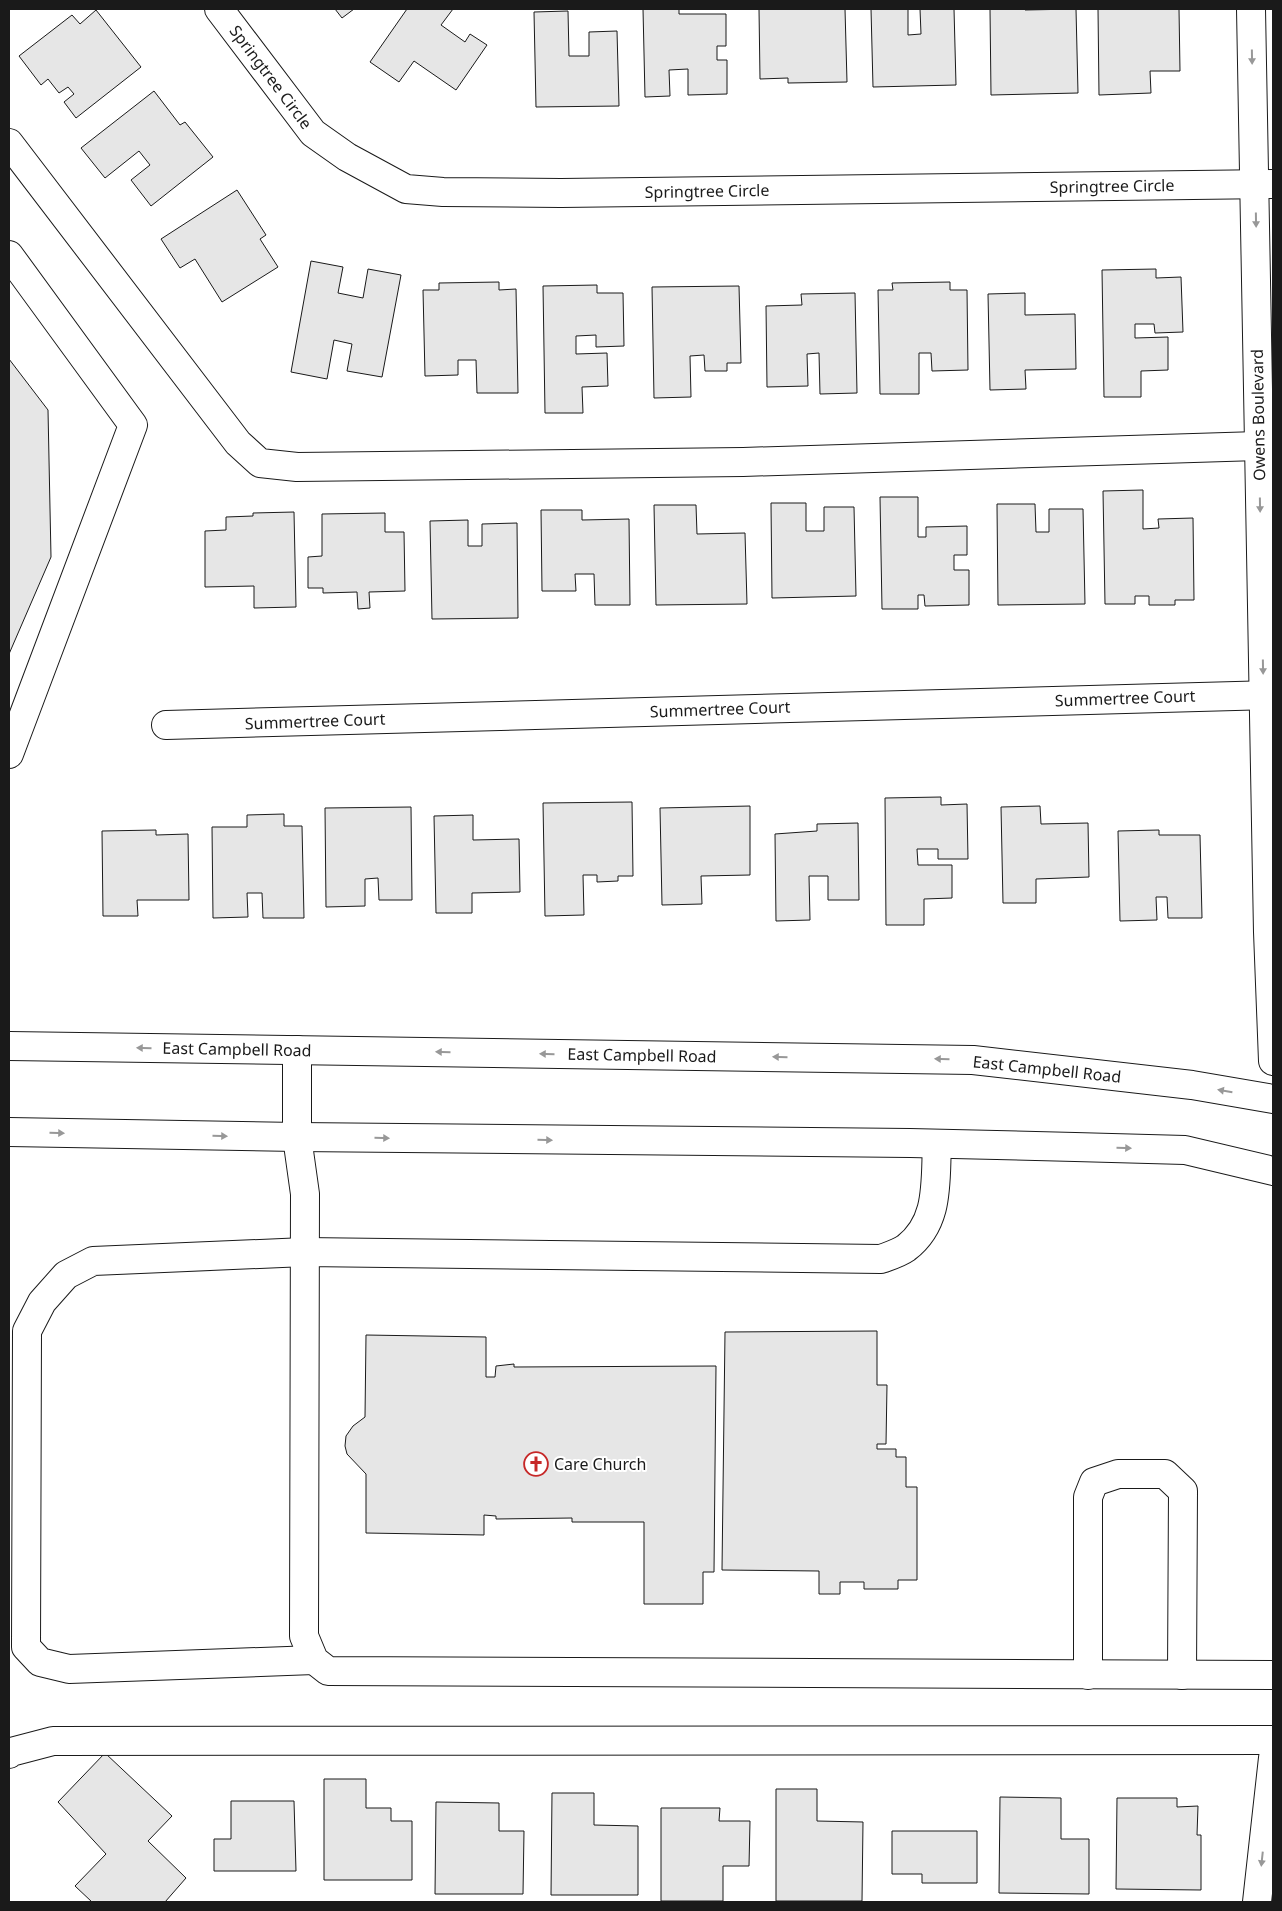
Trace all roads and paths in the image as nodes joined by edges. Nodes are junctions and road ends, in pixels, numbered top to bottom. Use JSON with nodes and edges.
{"nodes":[{"id":1,"x":219,"y":9,"type":"edge"},
{"id":2,"x":1251,"y":9,"type":"edge"},
{"id":3,"x":9,"y":143,"type":"edge"},
{"id":4,"x":1264,"y":184,"type":"edge"},
{"id":5,"x":9,"y":255,"type":"edge"},
{"id":6,"x":1258,"y":446,"type":"junction"},
{"id":7,"x":1268,"y":695,"type":"edge"},
{"id":8,"x":166,"y":725,"type":"dead end"},
{"id":9,"x":9,"y":754,"type":"edge"},
{"id":10,"x":9,"y":1046,"type":"edge"},
{"id":11,"x":297,"y":1050,"type":"junction"},
{"id":12,"x":1273,"y":1061,"type":"edge"},
{"id":13,"x":1273,"y":1099,"type":"edge"},
{"id":14,"x":9,"y":1132,"type":"edge"},
{"id":15,"x":297,"y":1138,"type":"junction"},
{"id":16,"x":937,"y":1144,"type":"junction"},
{"id":17,"x":1273,"y":1171,"type":"edge"},
{"id":18,"x":305,"y":1252,"type":"junction"},
{"id":19,"x":314,"y":1660,"type":"junction"},
{"id":20,"x":1088,"y":1674,"type":"junction"},
{"id":21,"x":1182,"y":1675,"type":"junction"},
{"id":22,"x":1273,"y":1675,"type":"edge"},
{"id":23,"x":1273,"y":1740,"type":"edge"},
{"id":24,"x":9,"y":1754,"type":"edge"},
{"id":25,"x":1273,"y":1758,"type":"edge"},
{"id":26,"x":1257,"y":1902,"type":"edge"}],
"edges":[{"from":1,"to":4,"type":"street","name":"Springtree Circle"},
{"from":2,"to":4,"type":"street","name":"Owens Boulevard","one_way":true},
{"from":3,"to":6,"type":"street"},
{"from":4,"to":6,"type":"street","name":"Owens Boulevard","one_way":true},
{"from":5,"to":9,"type":"street"},
{"from":6,"to":7,"type":"street","name":"Owens Boulevard","one_way":true},
{"from":7,"to":8,"type":"street","name":"Summertree Court"},
{"from":7,"to":12,"type":"street","name":"Owens Boulevard"},
{"from":11,"to":10,"type":"street","name":"East Campbell Road","one_way":true},
{"from":13,"to":11,"type":"street","name":"East Campbell Road","one_way":true},
{"from":11,"to":15,"type":"street"},
{"from":14,"to":15,"type":"street","one_way":true},
{"from":15,"to":16,"type":"street","one_way":true},
{"from":15,"to":18,"type":"street"},
{"from":16,"to":17,"type":"street","one_way":true},
{"from":16,"to":18,"type":"street"},
{"from":18,"to":19,"type":"street"},
{"from":18,"to":19,"type":"street"},
{"from":19,"to":20,"type":"street"},
{"from":20,"to":21,"type":"street"},
{"from":20,"to":21,"type":"street"},
{"from":21,"to":22,"type":"street"},
{"from":23,"to":24,"type":"street"},
{"from":25,"to":26,"type":"street","one_way":true}]}
